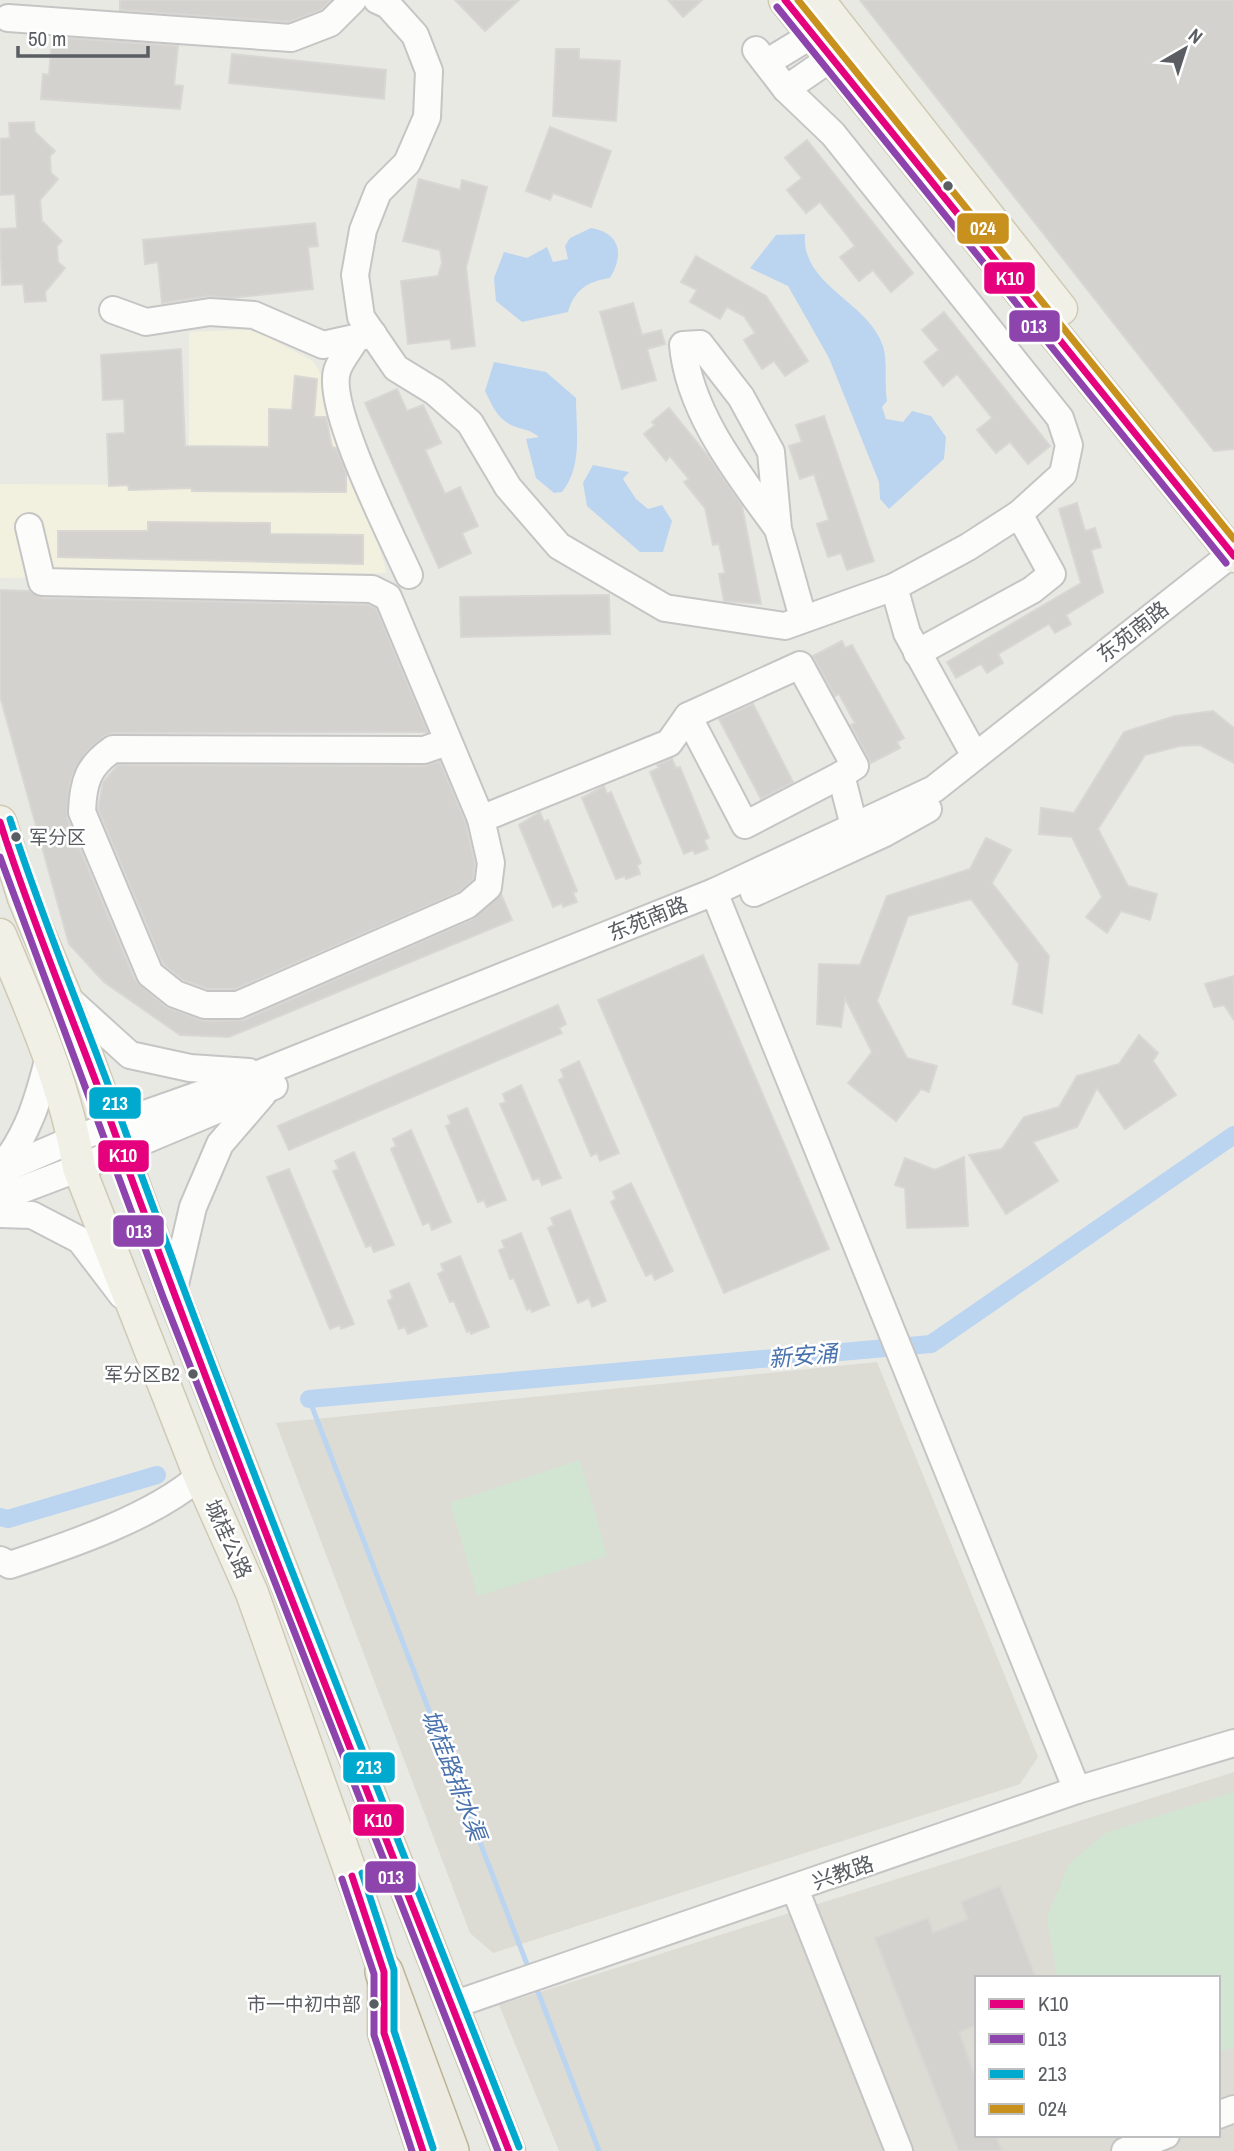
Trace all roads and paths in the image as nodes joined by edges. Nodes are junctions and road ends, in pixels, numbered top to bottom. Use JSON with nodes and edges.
{"nodes":[{"id":1,"x":353,"y":0,"type":"edge"},
{"id":2,"x":377,"y":0,"type":"edge"},
{"id":3,"x":785,"y":0,"type":"edge"},
{"id":4,"x":818,"y":0,"type":"edge"},
{"id":5,"x":8,"y":18,"type":"dead end"},
{"id":6,"x":821,"y":46,"type":"junction"},
{"id":7,"x":786,"y":89,"type":"junction"},
{"id":8,"x":113,"y":310,"type":"dead end"},
{"id":9,"x":365,"y":336,"type":"junction"},
{"id":10,"x":1019,"y":514,"type":"junction"},
{"id":11,"x":29,"y":527,"type":"dead end"},
{"id":12,"x":778,"y":529,"type":"junction"},
{"id":13,"x":1234,"y":552,"type":"edge"},
{"id":14,"x":409,"y":575,"type":"dead end"},
{"id":15,"x":894,"y":587,"type":"junction"},
{"id":16,"x":803,"y":618,"type":"junction"},
{"id":17,"x":917,"y":653,"type":"junction"},
{"id":18,"x":688,"y":716,"type":"junction"},
{"id":19,"x":447,"y":741,"type":"junction"},
{"id":20,"x":975,"y":756,"type":"junction"},
{"id":21,"x":841,"y":775,"type":"junction"},
{"id":22,"x":481,"y":819,"type":"junction"},
{"id":23,"x":0,"y":822,"type":"edge"},
{"id":24,"x":854,"y":827,"type":"junction"},
{"id":25,"x":717,"y":901,"type":"junction"},
{"id":26,"x":0,"y":935,"type":"edge"},
{"id":27,"x":65,"y":996,"type":"junction"},
{"id":28,"x":50,"y":1054,"type":"junction"},
{"id":29,"x":264,"y":1081,"type":"junction"},
{"id":30,"x":116,"y":1138,"type":"junction"},
{"id":31,"x":77,"y":1153,"type":"junction"},
{"id":32,"x":0,"y":1170,"type":"edge"},
{"id":33,"x":0,"y":1198,"type":"edge"},
{"id":34,"x":0,"y":1214,"type":"edge"},
{"id":35,"x":173,"y":1293,"type":"junction"},
{"id":36,"x":136,"y":1313,"type":"junction"},
{"id":37,"x":200,"y":1476,"type":"junction"},
{"id":38,"x":0,"y":1560,"type":"edge"},
{"id":39,"x":1234,"y":1742,"type":"edge"},
{"id":40,"x":1077,"y":1790,"type":"junction"},
{"id":41,"x":795,"y":1889,"type":"junction"},
{"id":42,"x":384,"y":1972,"type":"junction"},
{"id":43,"x":453,"y":2005,"type":"junction"},
{"id":44,"x":1161,"y":2137,"type":"edge"},
{"id":45,"x":423,"y":2151,"type":"edge"},
{"id":46,"x":450,"y":2151,"type":"edge"},
{"id":47,"x":509,"y":2151,"type":"edge"},
{"id":48,"x":899,"y":2151,"type":"edge"},
{"id":49,"x":1125,"y":2151,"type":"edge"}],
"edges":[{"from":1,"to":5,"type":"street"},
{"from":2,"to":9,"type":"street"},
{"from":3,"to":6,"type":"main road"},
{"from":4,"to":13,"type":"main road"},
{"from":6,"to":7,"type":"street"},
{"from":6,"to":7,"type":"street"},
{"from":6,"to":13,"type":"main road"},
{"from":7,"to":10,"type":"street"},
{"from":8,"to":9,"type":"street"},
{"from":9,"to":14,"type":"street"},
{"from":9,"to":16,"type":"street"},
{"from":10,"to":15,"type":"street"},
{"from":10,"to":17,"type":"street"},
{"from":11,"to":19,"type":"street"},
{"from":12,"to":12,"type":"street"},
{"from":12,"to":16,"type":"street"},
{"from":13,"to":20,"type":"street","name":"东苑南路"},
{"from":13,"to":25,"type":"street","name":"东苑南路"},
{"from":15,"to":16,"type":"street"},
{"from":15,"to":17,"type":"street"},
{"from":17,"to":20,"type":"street"},
{"from":18,"to":21,"type":"street"},
{"from":18,"to":21,"type":"street"},
{"from":18,"to":22,"type":"street"},
{"from":19,"to":22,"type":"street"},
{"from":19,"to":22,"type":"street"},
{"from":20,"to":24,"type":"street","name":"东苑南路"},
{"from":21,"to":24,"type":"street"},
{"from":23,"to":27,"type":"main road","name":"城桂公路"},
{"from":24,"to":25,"type":"street","name":"东苑南路"},
{"from":25,"to":29,"type":"street","name":"东苑南路"},
{"from":25,"to":40,"type":"street"},
{"from":26,"to":28,"type":"main road","name":"城桂公路"},
{"from":27,"to":29,"type":"street"},
{"from":27,"to":30,"type":"main road","name":"城桂公路"},
{"from":28,"to":31,"type":"main road","name":"城桂公路"},
{"from":28,"to":32,"type":"street"},
{"from":29,"to":30,"type":"street","name":"东苑南路"},
{"from":29,"to":35,"type":"street"},
{"from":30,"to":31,"type":"street","name":"东苑南路"},
{"from":30,"to":35,"type":"main road","name":"城桂公路"},
{"from":31,"to":32,"type":"street","name":"东苑南路"},
{"from":31,"to":33,"type":"street","name":"东苑南路"},
{"from":31,"to":36,"type":"main road","name":"城桂公路"},
{"from":34,"to":36,"type":"street"},
{"from":35,"to":43,"type":"main road","name":"城桂公路"},
{"from":36,"to":37,"type":"main road","name":"城桂公路"},
{"from":37,"to":38,"type":"street"},
{"from":37,"to":42,"type":"main road","name":"城桂公路"},
{"from":39,"to":40,"type":"street","name":"兴教路"},
{"from":40,"to":41,"type":"street","name":"兴教路"},
{"from":41,"to":43,"type":"street","name":"兴教路"},
{"from":41,"to":48,"type":"street"},
{"from":42,"to":45,"type":"main road","name":"城桂公路"},
{"from":42,"to":46,"type":"highway"},
{"from":43,"to":47,"type":"main road","name":"城桂公路"},
{"from":44,"to":49,"type":"street"}]}
